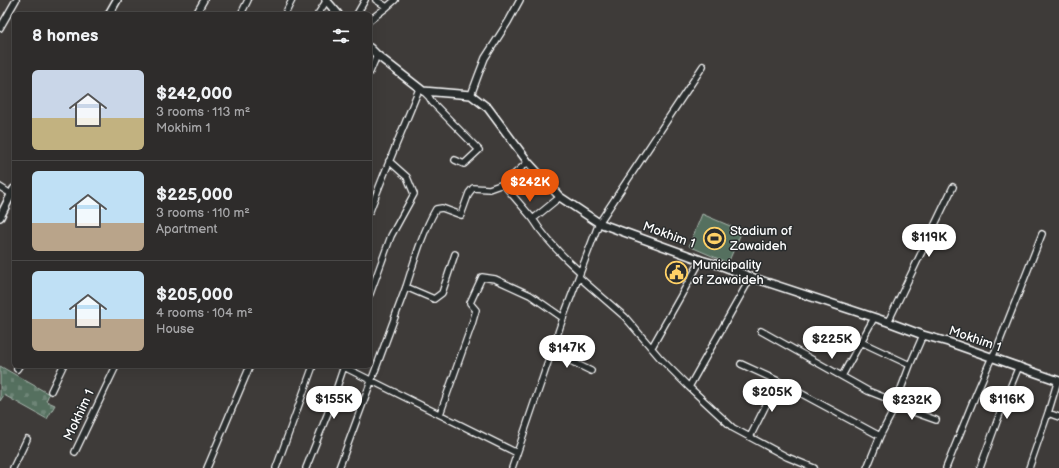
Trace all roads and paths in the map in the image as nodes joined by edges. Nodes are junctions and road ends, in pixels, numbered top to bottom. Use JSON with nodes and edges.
{"nodes":[{"id":1,"x":16,"y":0,"type":"edge"},
{"id":2,"x":117,"y":0,"type":"edge"},
{"id":3,"x":204,"y":0,"type":"edge"},
{"id":4,"x":248,"y":0,"type":"edge"},
{"id":5,"x":292,"y":0,"type":"edge"},
{"id":6,"x":327,"y":0,"type":"edge"},
{"id":7,"x":366,"y":0,"type":"edge"},
{"id":8,"x":376,"y":0,"type":"edge"},
{"id":9,"x":395,"y":0,"type":"edge"},
{"id":10,"x":520,"y":0,"type":"edge"},
{"id":11,"x":387,"y":7,"type":"junction"},
{"id":12,"x":110,"y":12,"type":"edge"},
{"id":13,"x":197,"y":12,"type":"edge"},
{"id":14,"x":242,"y":12,"type":"edge"},
{"id":15,"x":286,"y":12,"type":"edge"},
{"id":16,"x":319,"y":12,"type":"edge"},
{"id":17,"x":336,"y":12,"type":"edge"},
{"id":18,"x":357,"y":12,"type":"edge"},
{"id":19,"x":372,"y":18,"type":"edge"},
{"id":20,"x":0,"y":28,"type":"edge"},
{"id":21,"x":372,"y":50,"type":"edge"},
{"id":22,"x":377,"y":56,"type":"junction"},
{"id":23,"x":703,"y":66,"type":"dead end"},
{"id":24,"x":372,"y":67,"type":"edge"},
{"id":25,"x":421,"y":90,"type":"junction"},
{"id":26,"x":471,"y":95,"type":"junction"},
{"id":27,"x":455,"y":160,"type":"dead end"},
{"id":28,"x":389,"y":161,"type":"junction"},
{"id":29,"x":528,"y":162,"type":"junction"},
{"id":30,"x":503,"y":184,"type":"junction"},
{"id":31,"x":0,"y":187,"type":"edge"},
{"id":32,"x":953,"y":187,"type":"dead end"},
{"id":33,"x":12,"y":191,"type":"edge"},
{"id":34,"x":12,"y":193,"type":"edge"},
{"id":35,"x":560,"y":197,"type":"junction"},
{"id":36,"x":372,"y":206,"type":"edge"},
{"id":37,"x":0,"y":217,"type":"edge"},
{"id":38,"x":533,"y":219,"type":"junction"},
{"id":39,"x":599,"y":223,"type":"junction"},
{"id":40,"x":1042,"y":234,"type":"dead end"},
{"id":41,"x":455,"y":254,"type":"dead end"},
{"id":42,"x":701,"y":260,"type":"junction"},
{"id":43,"x":579,"y":275,"type":"junction"},
{"id":44,"x":751,"y":277,"type":"junction"},
{"id":45,"x":406,"y":287,"type":"junction"},
{"id":46,"x":372,"y":288,"type":"edge"},
{"id":47,"x":563,"y":318,"type":"junction"},
{"id":48,"x":874,"y":318,"type":"junction"},
{"id":49,"x":888,"y":322,"type":"junction"},
{"id":50,"x":761,"y":332,"type":"dead end"},
{"id":51,"x":923,"y":335,"type":"junction"},
{"id":52,"x":861,"y":342,"type":"junction"},
{"id":53,"x":652,"y":347,"type":"junction"},
{"id":54,"x":552,"y":352,"type":"junction"},
{"id":55,"x":992,"y":357,"type":"junction"},
{"id":56,"x":741,"y":364,"type":"dead end"},
{"id":57,"x":910,"y":365,"type":"junction"},
{"id":58,"x":1019,"y":366,"type":"junction"},
{"id":59,"x":62,"y":368,"type":"edge"},
{"id":60,"x":115,"y":368,"type":"edge"},
{"id":61,"x":249,"y":368,"type":"edge"},
{"id":62,"x":312,"y":368,"type":"edge"},
{"id":63,"x":342,"y":368,"type":"edge"},
{"id":64,"x":347,"y":368,"type":"edge"},
{"id":65,"x":591,"y":371,"type":"dead end"},
{"id":66,"x":842,"y":376,"type":"junction"},
{"id":67,"x":371,"y":381,"type":"junction"},
{"id":68,"x":778,"y":381,"type":"junction"},
{"id":69,"x":1058,"y":381,"type":"edge"},
{"id":70,"x":689,"y":387,"type":"junction"},
{"id":71,"x":51,"y":391,"type":"dead end"},
{"id":72,"x":895,"y":404,"type":"junction"},
{"id":73,"x":440,"y":414,"type":"junction"},
{"id":74,"x":1048,"y":414,"type":"junction"},
{"id":75,"x":1059,"y":417,"type":"edge"},
{"id":76,"x":936,"y":420,"type":"dead end"},
{"id":77,"x":880,"y":436,"type":"junction"},
{"id":78,"x":750,"y":437,"type":"junction"},
{"id":79,"x":27,"y":439,"type":"dead end"},
{"id":80,"x":75,"y":452,"type":"dead end"},
{"id":81,"x":517,"y":453,"type":"junction"},
{"id":82,"x":13,"y":468,"type":"edge"},
{"id":83,"x":207,"y":468,"type":"edge"},
{"id":84,"x":276,"y":468,"type":"edge"},
{"id":85,"x":306,"y":468,"type":"edge"},
{"id":86,"x":339,"y":468,"type":"edge"},
{"id":87,"x":512,"y":468,"type":"edge"},
{"id":88,"x":814,"y":468,"type":"edge"},
{"id":89,"x":866,"y":468,"type":"edge"},
{"id":90,"x":946,"y":468,"type":"edge"},
{"id":91,"x":980,"y":468,"type":"edge"},
{"id":92,"x":1029,"y":468,"type":"edge"}],
"edges":[{"from":1,"to":20,"type":"street"},
{"from":2,"to":12,"type":"street"},
{"from":3,"to":13,"type":"street"},
{"from":4,"to":14,"type":"street"},
{"from":5,"to":15,"type":"street"},
{"from":6,"to":16,"type":"street"},
{"from":6,"to":17,"type":"street"},
{"from":7,"to":18,"type":"street"},
{"from":8,"to":11,"type":"street"},
{"from":9,"to":11,"type":"street"},
{"from":10,"to":26,"type":"street"},
{"from":11,"to":19,"type":"street"},
{"from":21,"to":22,"type":"street"},
{"from":22,"to":24,"type":"street"},
{"from":22,"to":25,"type":"street"},
{"from":23,"to":39,"type":"street"},
{"from":25,"to":26,"type":"street"},
{"from":25,"to":27,"type":"street"},
{"from":25,"to":28,"type":"street"},
{"from":26,"to":29,"type":"street","name":"Mokhim 1"},
{"from":28,"to":36,"type":"street"},
{"from":28,"to":46,"type":"street"},
{"from":29,"to":30,"type":"street"},
{"from":29,"to":35,"type":"street","name":"Mokhim 1"},
{"from":30,"to":38,"type":"street"},
{"from":30,"to":45,"type":"street"},
{"from":31,"to":33,"type":"street"},
{"from":32,"to":49,"type":"street"},
{"from":34,"to":37,"type":"street"},
{"from":35,"to":38,"type":"street"},
{"from":35,"to":39,"type":"street","name":"Mokhim 1"},
{"from":38,"to":43,"type":"street"},
{"from":39,"to":42,"type":"street","name":"Mokhim 1"},
{"from":39,"to":43,"type":"street"},
{"from":40,"to":55,"type":"street"},
{"from":41,"to":45,"type":"street"},
{"from":42,"to":44,"type":"street","name":"Mokhim 1"},
{"from":42,"to":53,"type":"street"},
{"from":43,"to":47,"type":"street"},
{"from":43,"to":53,"type":"street"},
{"from":44,"to":48,"type":"street","name":"Mokhim 1"},
{"from":44,"to":70,"type":"street"},
{"from":45,"to":67,"type":"street"},
{"from":47,"to":54,"type":"street"},
{"from":47,"to":73,"type":"street"},
{"from":48,"to":49,"type":"street","name":"Mokhim 1"},
{"from":48,"to":52,"type":"street"},
{"from":49,"to":51,"type":"street","name":"Mokhim 1"},
{"from":50,"to":66,"type":"street"},
{"from":51,"to":55,"type":"street","name":"Mokhim 1"},
{"from":51,"to":57,"type":"street"},
{"from":52,"to":57,"type":"street"},
{"from":52,"to":66,"type":"street"},
{"from":53,"to":70,"type":"street"},
{"from":54,"to":65,"type":"street"},
{"from":54,"to":81,"type":"street"},
{"from":55,"to":58,"type":"street","name":"Mokhim 1"},
{"from":55,"to":90,"type":"street"},
{"from":56,"to":68,"type":"street"},
{"from":57,"to":72,"type":"street"},
{"from":58,"to":69,"type":"street","name":"Mokhim 1"},
{"from":58,"to":91,"type":"street"},
{"from":59,"to":71,"type":"street"},
{"from":60,"to":80,"type":"street","name":"Mokhim 1"},
{"from":61,"to":83,"type":"street"},
{"from":62,"to":84,"type":"street"},
{"from":63,"to":85,"type":"street"},
{"from":64,"to":67,"type":"street"},
{"from":66,"to":72,"type":"street"},
{"from":67,"to":73,"type":"street"},
{"from":67,"to":86,"type":"street"},
{"from":68,"to":77,"type":"street"},
{"from":68,"to":78,"type":"street"},
{"from":69,"to":74,"type":"street"},
{"from":70,"to":78,"type":"street"},
{"from":72,"to":76,"type":"street"},
{"from":72,"to":77,"type":"street"},
{"from":73,"to":81,"type":"street"},
{"from":74,"to":75,"type":"street"},
{"from":74,"to":92,"type":"street"},
{"from":77,"to":89,"type":"street"},
{"from":78,"to":88,"type":"street"},
{"from":79,"to":82,"type":"street"},
{"from":81,"to":87,"type":"street"}]}
